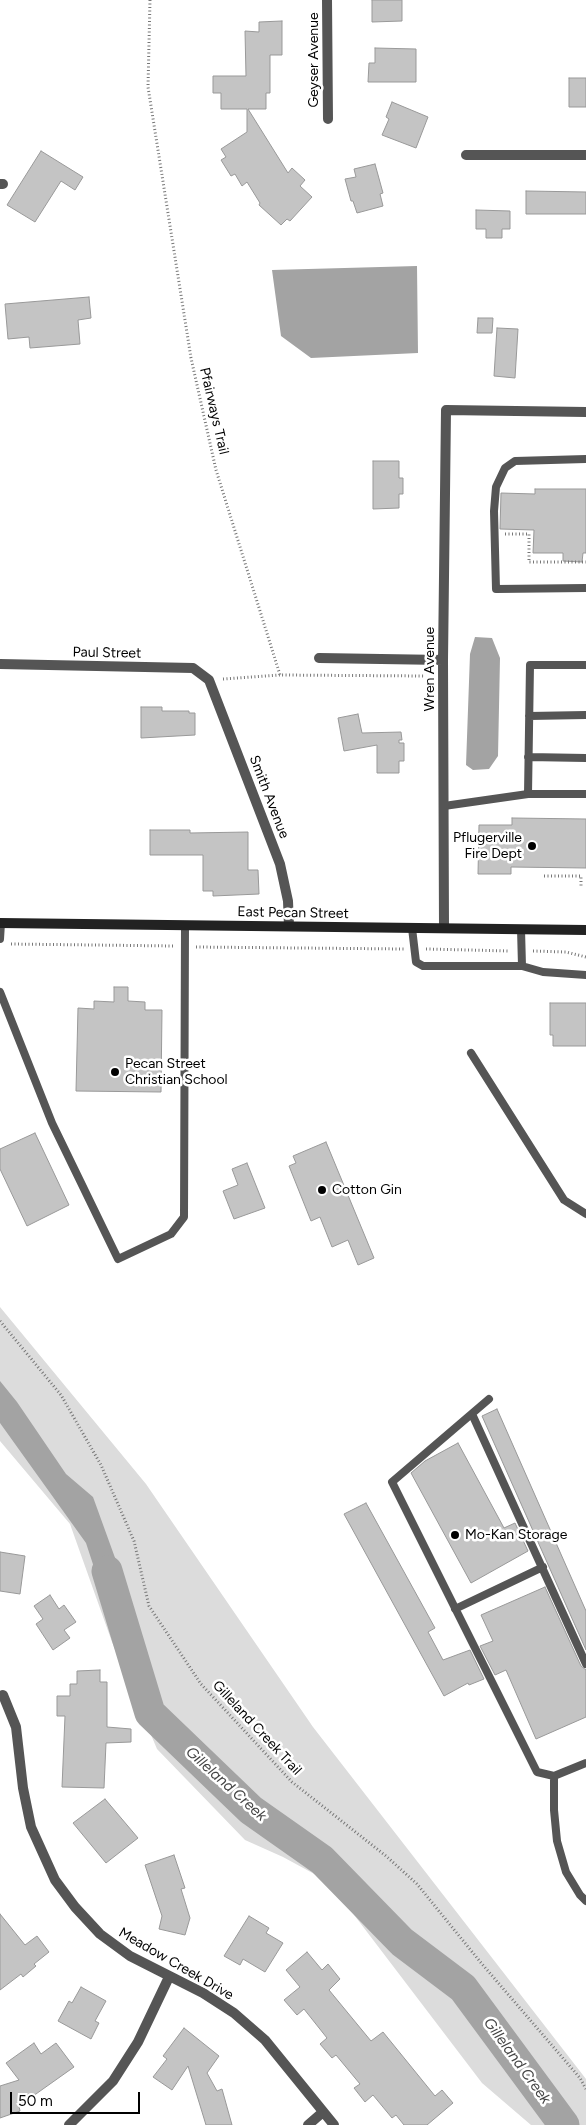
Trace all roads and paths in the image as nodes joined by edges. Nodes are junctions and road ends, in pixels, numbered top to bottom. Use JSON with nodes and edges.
{"nodes":[{"id":1,"x":150,"y":0,"type":"edge"},
{"id":2,"x":327,"y":0,"type":"edge"},
{"id":3,"x":328,"y":119,"type":"dead end"},
{"id":4,"x":466,"y":155,"type":"dead end"},
{"id":5,"x":586,"y":155,"type":"edge"},
{"id":6,"x":586,"y":412,"type":"edge"},
{"id":7,"x":586,"y":459,"type":"edge"},
{"id":8,"x":495,"y":534,"type":"junction"},
{"id":9,"x":586,"y":562,"type":"edge"},
{"id":10,"x":586,"y":588,"type":"edge"},
{"id":11,"x":319,"y":658,"type":"dead end"},
{"id":12,"x":443,"y":660,"type":"junction"},
{"id":13,"x":0,"y":664,"type":"edge"},
{"id":14,"x":586,"y":665,"type":"edge"},
{"id":15,"x":280,"y":675,"type":"junction"},
{"id":16,"x":426,"y":676,"type":"dead end"},
{"id":17,"x":209,"y":680,"type":"junction"},
{"id":18,"x":586,"y":715,"type":"edge"},
{"id":19,"x":529,"y":716,"type":"junction"},
{"id":20,"x":528,"y":757,"type":"junction"},
{"id":21,"x":586,"y":758,"type":"edge"},
{"id":22,"x":528,"y":794,"type":"junction"},
{"id":23,"x":586,"y":794,"type":"edge"},
{"id":24,"x":444,"y":806,"type":"junction"},
{"id":25,"x":544,"y":876,"type":"dead end"},
{"id":26,"x":580,"y":886,"type":"dead end"},
{"id":27,"x":0,"y":923,"type":"edge"},
{"id":28,"x":184,"y":925,"type":"junction"},
{"id":29,"x":289,"y":926,"type":"junction"},
{"id":30,"x":412,"y":928,"type":"junction"},
{"id":31,"x":444,"y":928,"type":"junction"},
{"id":32,"x":521,"y":929,"type":"junction"},
{"id":33,"x":586,"y":930,"type":"edge"},
{"id":34,"x":0,"y":940,"type":"edge"},
{"id":35,"x":10,"y":944,"type":"dead end"},
{"id":36,"x":184,"y":946,"type":"junction"},
{"id":37,"x":413,"y":949,"type":"junction"},
{"id":38,"x":521,"y":951,"type":"junction"},
{"id":39,"x":586,"y":957,"type":"edge"},
{"id":40,"x":522,"y":966,"type":"junction"},
{"id":41,"x":586,"y":975,"type":"edge"},
{"id":42,"x":0,"y":992,"type":"edge"},
{"id":43,"x":471,"y":1053,"type":"dead end"},
{"id":44,"x":586,"y":1214,"type":"edge"},
{"id":45,"x":0,"y":1320,"type":"edge"},
{"id":46,"x":489,"y":1399,"type":"dead end"},
{"id":47,"x":472,"y":1414,"type":"junction"},
{"id":48,"x":543,"y":1567,"type":"junction"},
{"id":49,"x":455,"y":1609,"type":"junction"},
{"id":50,"x":586,"y":1664,"type":"edge"},
{"id":51,"x":3,"y":1695,"type":"dead end"},
{"id":52,"x":586,"y":1763,"type":"edge"},
{"id":53,"x":554,"y":1776,"type":"junction"},
{"id":54,"x":586,"y":1901,"type":"edge"},
{"id":55,"x":169,"y":1977,"type":"junction"},
{"id":56,"x":586,"y":2089,"type":"edge"},
{"id":57,"x":324,"y":2112,"type":"junction"},
{"id":58,"x":69,"y":2125,"type":"edge"},
{"id":59,"x":308,"y":2125,"type":"edge"},
{"id":60,"x":334,"y":2125,"type":"edge"}],
"edges":[{"from":1,"to":15,"type":"path","name":"Pfairways Trail"},
{"from":2,"to":3,"type":"street","name":"Geyser Avenue"},
{"from":4,"to":5,"type":"street"},
{"from":6,"to":12,"type":"street","name":"Wren Avenue"},
{"from":7,"to":8,"type":"lane"},
{"from":8,"to":9,"type":"path"},
{"from":8,"to":10,"type":"lane"},
{"from":11,"to":12,"type":"street"},
{"from":12,"to":24,"type":"street","name":"Wren Avenue"},
{"from":13,"to":17,"type":"street","name":"Paul Street"},
{"from":14,"to":19,"type":"lane"},
{"from":15,"to":16,"type":"path"},
{"from":15,"to":17,"type":"path"},
{"from":17,"to":29,"type":"street","name":"Smith Avenue"},
{"from":18,"to":19,"type":"lane"},
{"from":19,"to":20,"type":"lane"},
{"from":20,"to":21,"type":"lane"},
{"from":20,"to":22,"type":"lane"},
{"from":22,"to":23,"type":"lane"},
{"from":22,"to":24,"type":"lane"},
{"from":24,"to":31,"type":"street","name":"Wren Avenue"},
{"from":25,"to":26,"type":"path"},
{"from":27,"to":28,"type":"main road","name":"East Pecan Street"},
{"from":27,"to":34,"type":"lane"},
{"from":28,"to":29,"type":"main road","name":"East Pecan Street"},
{"from":28,"to":36,"type":"lane"},
{"from":29,"to":30,"type":"main road","name":"East Pecan Street"},
{"from":30,"to":31,"type":"main road","name":"East Pecan Street"},
{"from":30,"to":37,"type":"lane"},
{"from":31,"to":32,"type":"main road","name":"East Pecan Street"},
{"from":32,"to":33,"type":"main road","name":"East Pecan Street"},
{"from":32,"to":38,"type":"lane"},
{"from":35,"to":36,"type":"path"},
{"from":36,"to":37,"type":"path"},
{"from":36,"to":42,"type":"lane"},
{"from":37,"to":38,"type":"path"},
{"from":37,"to":40,"type":"lane"},
{"from":38,"to":39,"type":"path"},
{"from":38,"to":40,"type":"lane"},
{"from":40,"to":41,"type":"lane"},
{"from":43,"to":44,"type":"lane"},
{"from":45,"to":56,"type":"path","name":"Gilleland Creek Trail"},
{"from":46,"to":47,"type":"lane"},
{"from":47,"to":48,"type":"lane"},
{"from":47,"to":49,"type":"lane"},
{"from":48,"to":49,"type":"lane"},
{"from":48,"to":50,"type":"lane"},
{"from":49,"to":53,"type":"lane"},
{"from":51,"to":55,"type":"street","name":"Meadow Creek Drive"},
{"from":52,"to":53,"type":"lane"},
{"from":53,"to":54,"type":"lane"},
{"from":55,"to":57,"type":"street","name":"Meadow Creek Drive"},
{"from":55,"to":58,"type":"street"},
{"from":57,"to":59,"type":"street"},
{"from":57,"to":60,"type":"street","name":"Meadow Creek Drive"}]}
